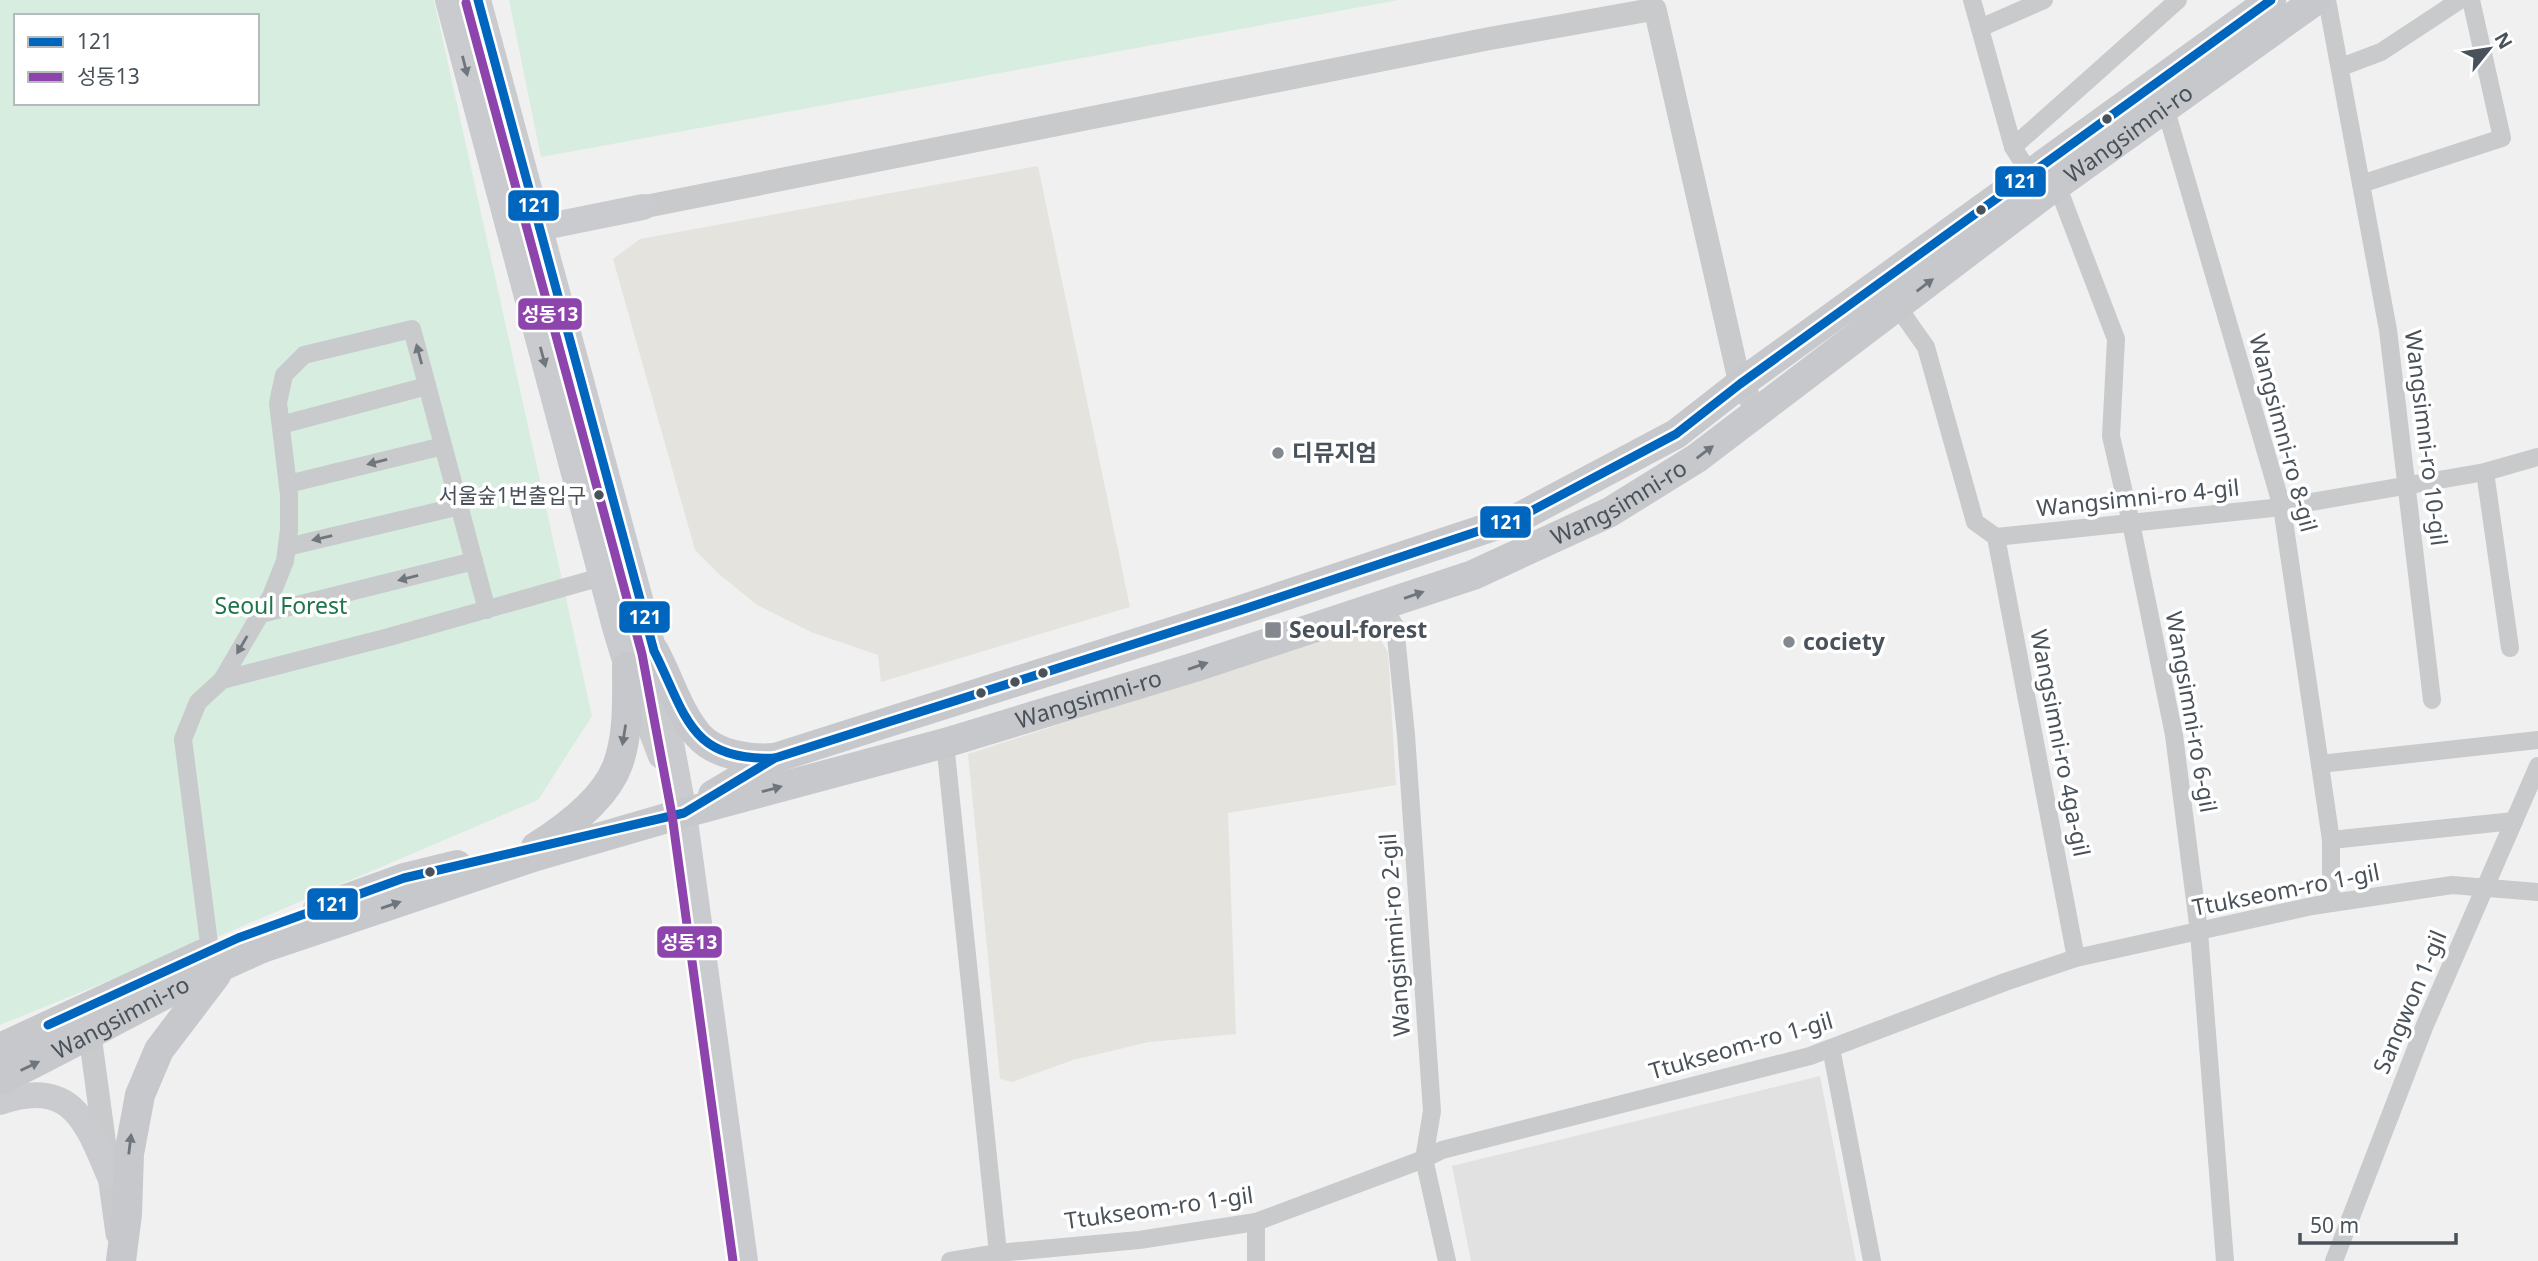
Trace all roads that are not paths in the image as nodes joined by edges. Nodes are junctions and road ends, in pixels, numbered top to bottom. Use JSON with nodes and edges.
{"nodes":[{"id":1,"x":448,"y":0,"type":"edge"},
{"id":2,"x":478,"y":0,"type":"edge"},
{"id":3,"x":1972,"y":0,"type":"edge"},
{"id":4,"x":2044,"y":0,"type":"edge"},
{"id":5,"x":2178,"y":0,"type":"edge"},
{"id":6,"x":2271,"y":0,"type":"edge"},
{"id":7,"x":2316,"y":0,"type":"edge"},
{"id":8,"x":2327,"y":0,"type":"edge"},
{"id":9,"x":2460,"y":0,"type":"edge"},
{"id":10,"x":2471,"y":0,"type":"edge"},
{"id":11,"x":1980,"y":28,"type":"junction"},
{"id":12,"x":2341,"y":67,"type":"junction"},
{"id":13,"x":2165,"y":107,"type":"junction"},
{"id":14,"x":2012,"y":147,"type":"junction"},
{"id":15,"x":2043,"y":180,"type":"junction"},
{"id":16,"x":2361,"y":184,"type":"junction"},
{"id":17,"x":643,"y":206,"type":"joint"},
{"id":18,"x":539,"y":228,"type":"junction"},
{"id":19,"x":1897,"y":306,"type":"junction"},
{"id":20,"x":1740,"y":384,"type":"junction"},
{"id":21,"x":427,"y":386,"type":"junction"},
{"id":22,"x":1759,"y":412,"type":"junction"},
{"id":23,"x":281,"y":425,"type":"junction"},
{"id":24,"x":443,"y":446,"type":"junction"},
{"id":25,"x":2538,"y":457,"type":"edge"},
{"id":26,"x":2485,"y":472,"type":"junction"},
{"id":27,"x":288,"y":484,"type":"junction"},
{"id":28,"x":2408,"y":487,"type":"junction"},
{"id":29,"x":460,"y":506,"type":"junction"},
{"id":30,"x":2282,"y":507,"type":"junction"},
{"id":31,"x":2132,"y":523,"type":"junction"},
{"id":32,"x":1996,"y":537,"type":"junction"},
{"id":33,"x":287,"y":547,"type":"junction"},
{"id":34,"x":474,"y":561,"type":"junction"},
{"id":35,"x":601,"y":577,"type":"junction"},
{"id":36,"x":1382,"y":606,"type":"junction"},
{"id":37,"x":487,"y":610,"type":"junction"},
{"id":38,"x":261,"y":614,"type":"junction"},
{"id":39,"x":2510,"y":648,"type":"dead end"},
{"id":40,"x":654,"y":651,"type":"junction"},
{"id":41,"x":627,"y":667,"type":"junction"},
{"id":42,"x":222,"y":681,"type":"junction"},
{"id":43,"x":2432,"y":700,"type":"dead end"},
{"id":44,"x":2538,"y":740,"type":"edge"},
{"id":45,"x":945,"y":743,"type":"junction"},
{"id":46,"x":775,"y":758,"type":"junction"},
{"id":47,"x":2320,"y":764,"type":"junction"},
{"id":48,"x":2538,"y":766,"type":"edge"},
{"id":49,"x":684,"y":813,"type":"junction"},
{"id":50,"x":2514,"y":821,"type":"junction"},
{"id":51,"x":2331,"y":840,"type":"junction"},
{"id":52,"x":535,"y":848,"type":"junction"},
{"id":53,"x":2484,"y":889,"type":"junction"},
{"id":54,"x":2538,"y":892,"type":"edge"},
{"id":55,"x":2331,"y":903,"type":"junction"},
{"id":56,"x":2199,"y":932,"type":"junction"},
{"id":57,"x":219,"y":957,"type":"junction"},
{"id":58,"x":2076,"y":958,"type":"junction"},
{"id":59,"x":88,"y":1022,"type":"junction"},
{"id":60,"x":0,"y":1048,"type":"edge"},
{"id":61,"x":1831,"y":1048,"type":"junction"},
{"id":62,"x":0,"y":1080,"type":"edge"},
{"id":63,"x":0,"y":1102,"type":"edge"},
{"id":64,"x":1424,"y":1159,"type":"junction"},
{"id":65,"x":109,"y":1175,"type":"junction"},
{"id":66,"x":1256,"y":1222,"type":"junction"},
{"id":67,"x":998,"y":1253,"type":"junction"},
{"id":68,"x":120,"y":1261,"type":"edge"},
{"id":69,"x":745,"y":1261,"type":"edge"},
{"id":70,"x":950,"y":1261,"type":"edge"},
{"id":71,"x":1256,"y":1261,"type":"edge"},
{"id":72,"x":1447,"y":1261,"type":"edge"},
{"id":73,"x":1872,"y":1261,"type":"edge"},
{"id":74,"x":2225,"y":1261,"type":"edge"},
{"id":75,"x":2334,"y":1261,"type":"edge"}],
"edges":[{"from":1,"to":35,"type":"main road","one_way":true},
{"from":2,"to":18,"type":"main road"},
{"from":3,"to":11,"type":"street","name":"Wangsimni-ro 6-gil"},
{"from":4,"to":11,"type":"street"},
{"from":5,"to":14,"type":"street"},
{"from":6,"to":15,"type":"main road","name":"Wangsimni-ro"},
{"from":7,"to":13,"type":"main road","name":"Wangsimni-ro"},
{"from":8,"to":12,"type":"street","name":"Wangsimni-ro 10-gil"},
{"from":9,"to":12,"type":"street"},
{"from":10,"to":16,"type":"street"},
{"from":11,"to":14,"type":"street","name":"Wangsimni-ro 6-gil"},
{"from":12,"to":16,"type":"street","name":"Wangsimni-ro 10-gil"},
{"from":13,"to":15,"type":"main road","name":"Wangsimni-ro"},
{"from":13,"to":30,"type":"street","name":"Wangsimni-ro 8-gil"},
{"from":14,"to":15,"type":"street","name":"Wangsimni-ro 6-gil"},
{"from":19,"to":15,"type":"main road","name":"Wangsimni-ro","one_way":true},
{"from":15,"to":20,"type":"main road","name":"Wangsimni-ro"},
{"from":15,"to":31,"type":"street","name":"Wangsimni-ro 6-gil"},
{"from":16,"to":28,"type":"street","name":"Wangsimni-ro 10-gil"},
{"from":17,"to":18,"type":"main road"},
{"from":17,"to":20,"type":"street"},
{"from":18,"to":40,"type":"main road"},
{"from":19,"to":22,"type":"main road","name":"Wangsimni-ro"},
{"from":19,"to":32,"type":"street"},
{"from":20,"to":22,"type":"street"},
{"from":20,"to":46,"type":"main road","name":"Wangsimni-ro"},
{"from":21,"to":23,"type":"street"},
{"from":21,"to":23,"type":"street","one_way":true},
{"from":21,"to":24,"type":"street"},
{"from":36,"to":22,"type":"main road","name":"Wangsimni-ro","one_way":true},
{"from":23,"to":27,"type":"street"},
{"from":24,"to":27,"type":"street","one_way":true},
{"from":24,"to":29,"type":"street"},
{"from":25,"to":26,"type":"street","name":"Wangsimni-ro 4-gil"},
{"from":26,"to":28,"type":"street","name":"Wangsimni-ro 4-gil"},
{"from":26,"to":39,"type":"street"},
{"from":27,"to":33,"type":"street"},
{"from":28,"to":30,"type":"street","name":"Wangsimni-ro 4-gil"},
{"from":28,"to":43,"type":"street","name":"Wangsimni-ro 10-gil"},
{"from":29,"to":33,"type":"street","one_way":true},
{"from":29,"to":34,"type":"street"},
{"from":30,"to":31,"type":"street","name":"Wangsimni-ro 4-gil"},
{"from":30,"to":47,"type":"street","name":"Wangsimni-ro 8-gil"},
{"from":31,"to":32,"type":"street","name":"Wangsimni-ro 4-gil"},
{"from":31,"to":56,"type":"street","name":"Wangsimni-ro 6-gil"},
{"from":32,"to":58,"type":"street","name":"Wangsimni-ro 4ga-gil"},
{"from":33,"to":38,"type":"street"},
{"from":34,"to":37,"type":"street"},
{"from":34,"to":38,"type":"street","one_way":true},
{"from":35,"to":37,"type":"street"},
{"from":35,"to":41,"type":"main road"},
{"from":45,"to":36,"type":"main road","name":"Wangsimni-ro","one_way":true},
{"from":36,"to":64,"type":"street","name":"Wangsimni-ro 2-gil"},
{"from":37,"to":42,"type":"street"},
{"from":38,"to":42,"type":"street","one_way":true},
{"from":40,"to":46,"type":"main road"},
{"from":40,"to":49,"type":"main road"},
{"from":41,"to":49,"type":"main road"},
{"from":41,"to":52,"type":"main road","one_way":true},
{"from":42,"to":57,"type":"street"},
{"from":44,"to":47,"type":"street"},
{"from":49,"to":45,"type":"main road","name":"Wangsimni-ro","one_way":true},
{"from":45,"to":67,"type":"street"},
{"from":46,"to":49,"type":"main road","name":"Wangsimni-ro"},
{"from":47,"to":51,"type":"street","name":"Wangsimni-ro 8-gil"},
{"from":48,"to":50,"type":"street","name":"Sangwon 1-gil"},
{"from":49,"to":52,"type":"main road","name":"Wangsimni-ro"},
{"from":57,"to":49,"type":"main road","name":"Wangsimni-ro","one_way":true},
{"from":49,"to":69,"type":"main road"},
{"from":50,"to":51,"type":"street"},
{"from":50,"to":53,"type":"street","name":"Sangwon 1-gil"},
{"from":51,"to":55,"type":"street","name":"Wangsimni-ro 8-gil"},
{"from":52,"to":57,"type":"main road","name":"Wangsimni-ro"},
{"from":53,"to":54,"type":"street","name":"Ttukseom-ro 1-gil"},
{"from":53,"to":55,"type":"street","name":"Ttukseom-ro 1-gil"},
{"from":53,"to":75,"type":"street","name":"Sangwon 1-gil"},
{"from":55,"to":56,"type":"street","name":"Ttukseom-ro 1-gil"},
{"from":56,"to":58,"type":"street","name":"Ttukseom-ro 1-gil"},
{"from":56,"to":74,"type":"street","name":"Wangsimni-ro 6-gil"},
{"from":57,"to":59,"type":"main road","name":"Wangsimni-ro"},
{"from":68,"to":57,"type":"main road","one_way":true},
{"from":58,"to":61,"type":"street","name":"Ttukseom-ro 1-gil"},
{"from":59,"to":60,"type":"main road","name":"Wangsimni-ro"},
{"from":62,"to":59,"type":"main road","name":"Wangsimni-ro","one_way":true},
{"from":59,"to":65,"type":"street"},
{"from":61,"to":64,"type":"street","name":"Ttukseom-ro 1-gil"},
{"from":61,"to":73,"type":"street"},
{"from":63,"to":65,"type":"main road"},
{"from":64,"to":66,"type":"street","name":"Ttukseom-ro 1-gil"},
{"from":64,"to":72,"type":"street","name":"Wangsimni-ro 2-gil"},
{"from":65,"to":68,"type":"street"},
{"from":66,"to":67,"type":"street","name":"Ttukseom-ro 1-gil"},
{"from":66,"to":71,"type":"street"},
{"from":67,"to":70,"type":"street","name":"Ttukseom-ro 1-gil"}]}
